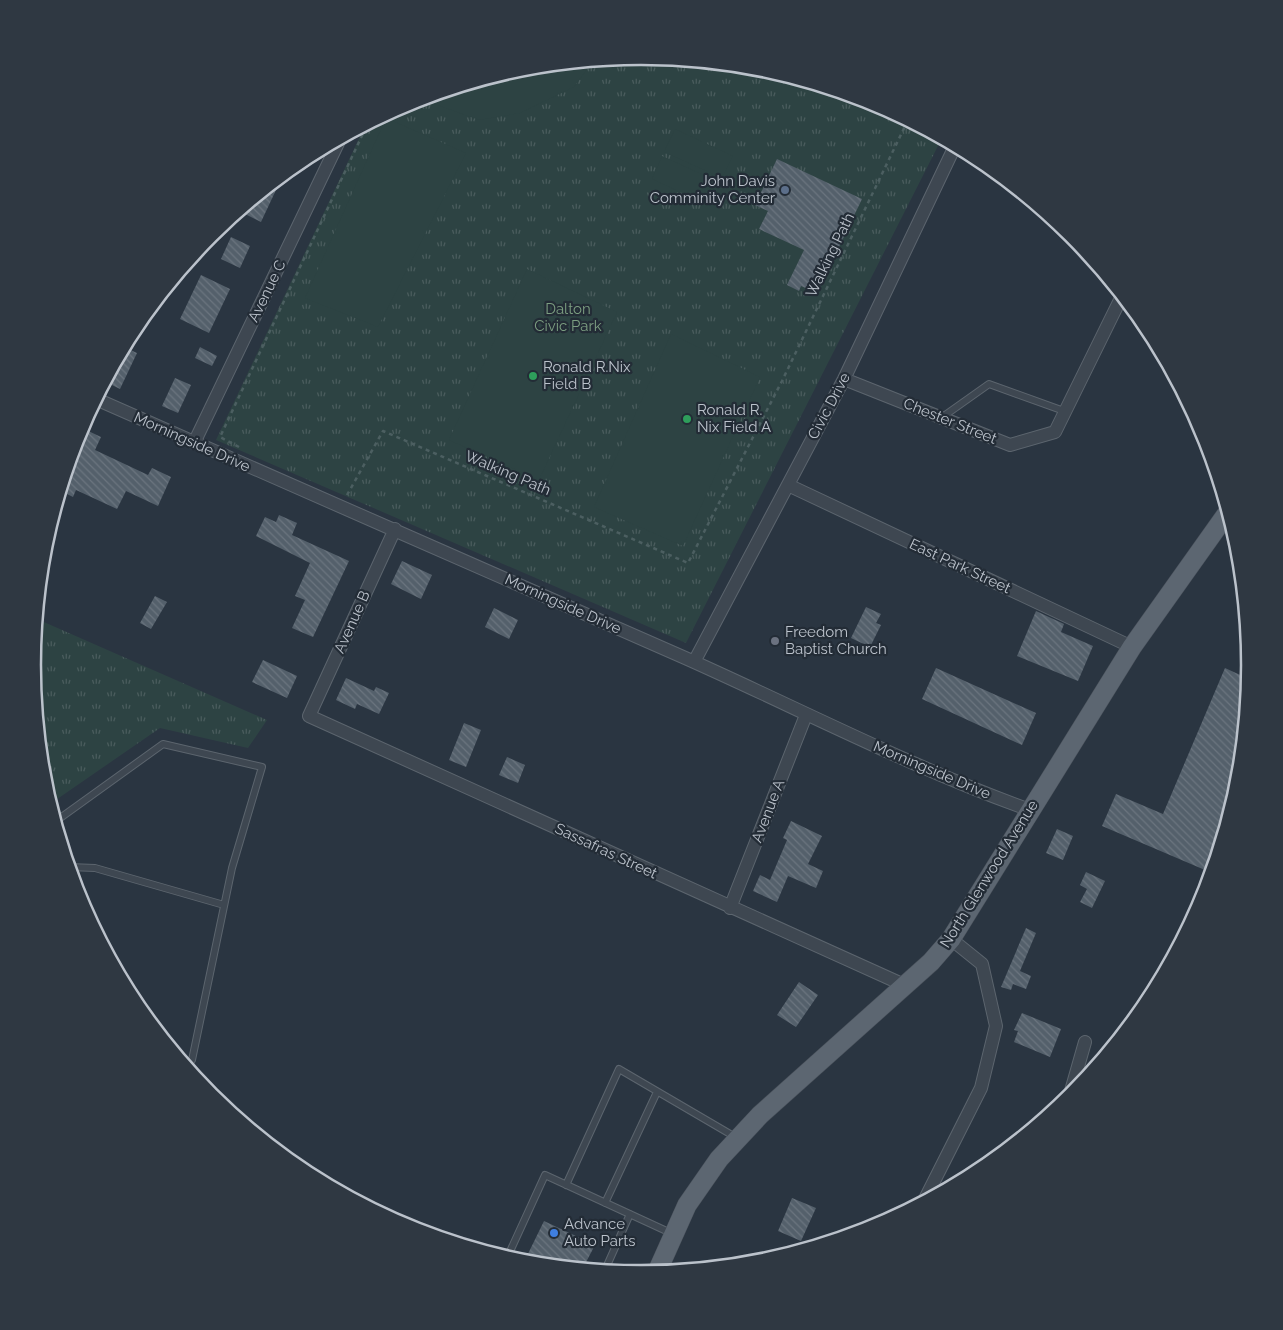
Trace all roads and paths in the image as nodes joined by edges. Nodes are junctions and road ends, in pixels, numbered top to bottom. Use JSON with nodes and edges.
{"nodes":[{"id":1,"x":905,"y":126,"type":"edge"},
{"id":2,"x":363,"y":134,"type":"edge"},
{"id":3,"x":335,"y":149,"type":"edge"},
{"id":4,"x":952,"y":152,"type":"edge"},
{"id":5,"x":1119,"y":302,"type":"edge"},
{"id":6,"x":844,"y":379,"type":"junction"},
{"id":7,"x":102,"y":402,"type":"edge"},
{"id":8,"x":1064,"y":411,"type":"junction"},
{"id":9,"x":940,"y":418,"type":"junction"},
{"id":10,"x":194,"y":443,"type":"junction"},
{"id":11,"x":247,"y":451,"type":"dead end"},
{"id":12,"x":788,"y":484,"type":"junction"},
{"id":13,"x":344,"y":500,"type":"dead end"},
{"id":14,"x":1223,"y":519,"type":"edge"},
{"id":15,"x":395,"y":529,"type":"junction"},
{"id":16,"x":1132,"y":647,"type":"junction"},
{"id":17,"x":694,"y":662,"type":"junction"},
{"id":18,"x":806,"y":715,"type":"junction"},
{"id":19,"x":310,"y":716,"type":"joint"},
{"id":20,"x":1030,"y":810,"type":"junction"},
{"id":21,"x":61,"y":817,"type":"edge"},
{"id":22,"x":76,"y":867,"type":"edge"},
{"id":23,"x":224,"y":905,"type":"junction"},
{"id":24,"x":730,"y":908,"type":"junction"},
{"id":25,"x":951,"y":939,"type":"junction"},
{"id":26,"x":904,"y":985,"type":"junction"},
{"id":27,"x":1085,"y":1042,"type":"dead end"},
{"id":28,"x":191,"y":1062,"type":"edge"},
{"id":29,"x":1074,"y":1081,"type":"edge"},
{"id":30,"x":657,"y":1092,"type":"junction"},
{"id":31,"x":738,"y":1139,"type":"junction"},
{"id":32,"x":566,"y":1185,"type":"junction"},
{"id":33,"x":929,"y":1192,"type":"edge"},
{"id":34,"x":605,"y":1203,"type":"junction"},
{"id":35,"x":630,"y":1214,"type":"junction"},
{"id":36,"x":674,"y":1234,"type":"junction"},
{"id":37,"x":510,"y":1251,"type":"edge"},
{"id":38,"x":608,"y":1264,"type":"edge"},
{"id":39,"x":660,"y":1265,"type":"edge"}],
"edges":[{"from":1,"to":13,"type":"path","name":"Walking Path"},
{"from":2,"to":11,"type":"path"},
{"from":3,"to":10,"type":"street","name":"Avenue C"},
{"from":4,"to":6,"type":"street","name":"Civic Drive"},
{"from":5,"to":8,"type":"street","name":"Chester Street"},
{"from":6,"to":9,"type":"street","name":"Chester Street"},
{"from":6,"to":12,"type":"street","name":"Civic Drive"},
{"from":7,"to":10,"type":"street","name":"Morningside Drive"},
{"from":8,"to":9,"type":"lane"},
{"from":8,"to":9,"type":"street","name":"Chester Street"},
{"from":10,"to":15,"type":"street","name":"Morningside Drive"},
{"from":12,"to":16,"type":"street","name":"East Park Street"},
{"from":12,"to":17,"type":"street","name":"Civic Drive"},
{"from":14,"to":16,"type":"main road","name":"North Glenwood Avenue"},
{"from":15,"to":17,"type":"street","name":"Morningside Drive"},
{"from":15,"to":19,"type":"street","name":"Avenue B"},
{"from":16,"to":20,"type":"main road","name":"North Glenwood Avenue"},
{"from":17,"to":18,"type":"street","name":"Morningside Drive"},
{"from":18,"to":20,"type":"street","name":"Morningside Drive"},
{"from":18,"to":24,"type":"street","name":"Avenue A"},
{"from":19,"to":24,"type":"street","name":"Sassafras Street"},
{"from":20,"to":25,"type":"main road","name":"North Glenwood Avenue"},
{"from":21,"to":23,"type":"lane"},
{"from":22,"to":23,"type":"lane"},
{"from":23,"to":28,"type":"lane"},
{"from":24,"to":26,"type":"street","name":"Sassafras Street"},
{"from":25,"to":26,"type":"main road","name":"North Glenwood Avenue"},
{"from":25,"to":33,"type":"street"},
{"from":26,"to":31,"type":"main road","name":"North Glenwood Avenue"},
{"from":27,"to":29,"type":"street"},
{"from":30,"to":31,"type":"lane"},
{"from":30,"to":32,"type":"lane"},
{"from":30,"to":34,"type":"lane"},
{"from":31,"to":36,"type":"main road","name":"North Glenwood Avenue"},
{"from":32,"to":34,"type":"lane"},
{"from":32,"to":37,"type":"lane"},
{"from":34,"to":35,"type":"lane"},
{"from":35,"to":36,"type":"lane"},
{"from":35,"to":38,"type":"lane"},
{"from":36,"to":39,"type":"main road","name":"North Glenwood Avenue"}]}
